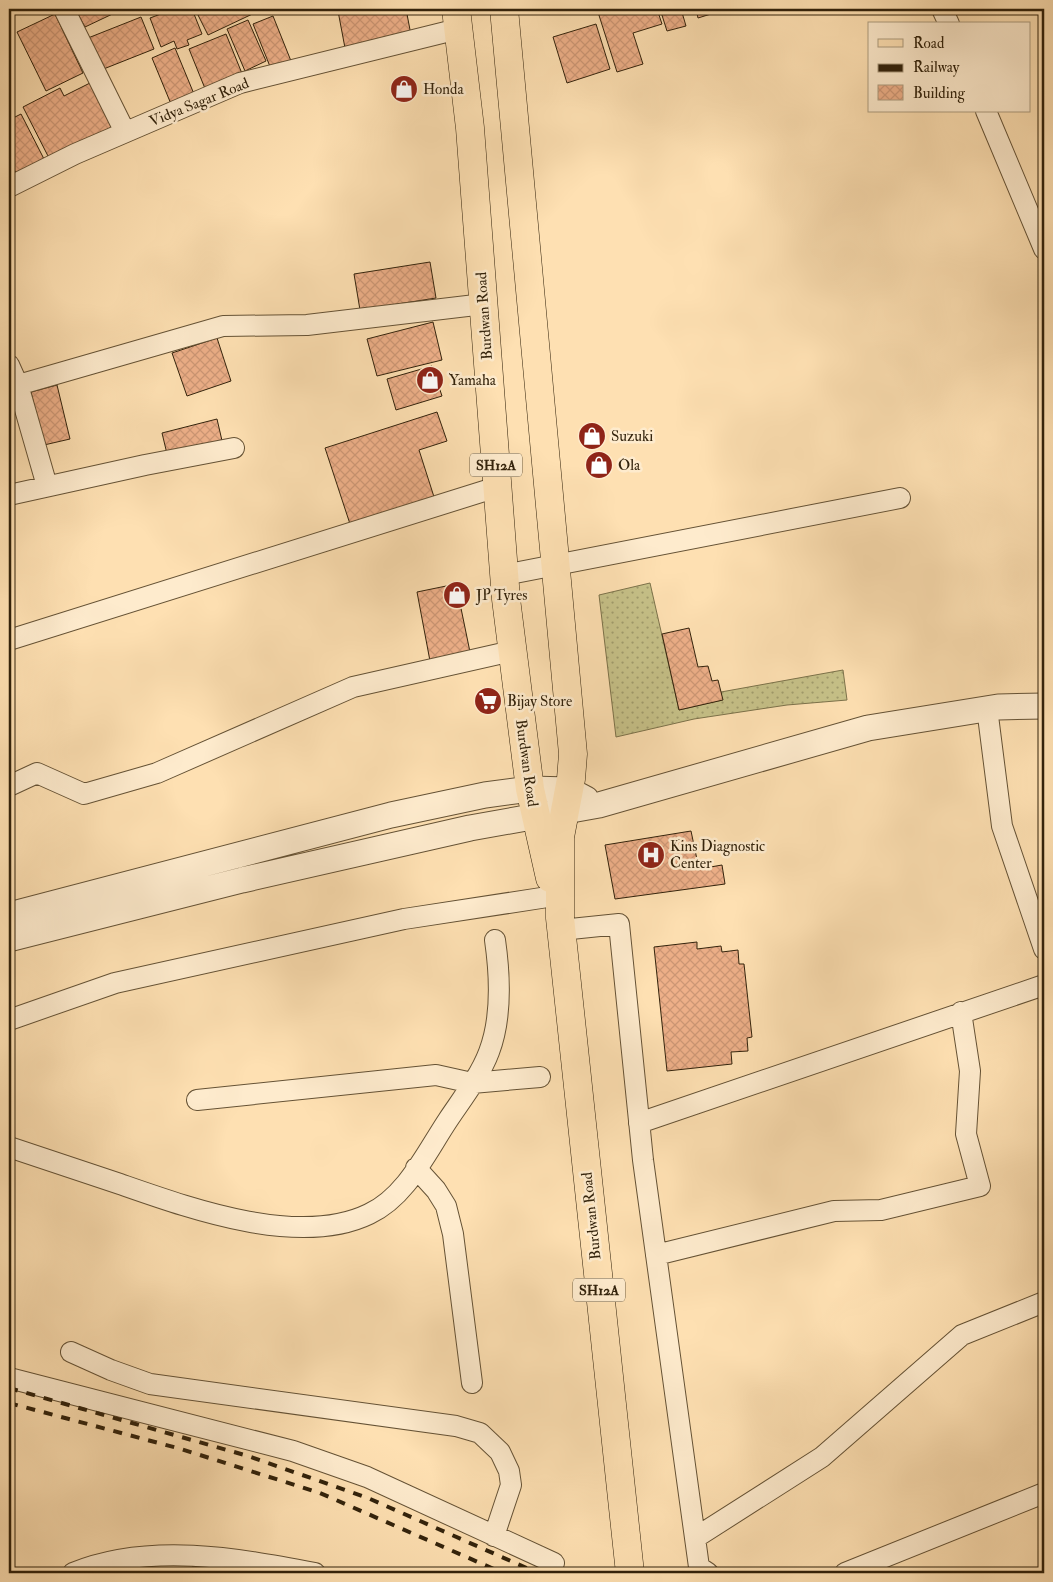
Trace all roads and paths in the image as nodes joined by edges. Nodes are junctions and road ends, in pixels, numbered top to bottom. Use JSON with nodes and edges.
{"nodes":[{"id":1,"x":64,"y":9,"type":"edge"},
{"id":2,"x":504,"y":9,"type":"edge"},
{"id":3,"x":942,"y":9,"type":"edge"},
{"id":4,"x":457,"y":19,"type":"edge"},
{"id":5,"x":948,"y":22,"type":"edge"},
{"id":6,"x":986,"y":112,"type":"edge"},
{"id":7,"x":126,"y":132,"type":"junction"},
{"id":8,"x":9,"y":187,"type":"edge"},
{"id":9,"x":1044,"y":249,"type":"edge"},
{"id":10,"x":484,"y":304,"type":"junction"},
{"id":11,"x":9,"y":365,"type":"edge"},
{"id":12,"x":18,"y":385,"type":"junction"},
{"id":13,"x":234,"y":448,"type":"dead end"},
{"id":14,"x":47,"y":486,"type":"junction"},
{"id":15,"x":497,"y":487,"type":"junction"},
{"id":16,"x":9,"y":495,"type":"edge"},
{"id":17,"x":900,"y":498,"type":"dead end"},
{"id":18,"x":555,"y":566,"type":"junction"},
{"id":19,"x":504,"y":575,"type":"junction"},
{"id":20,"x":9,"y":640,"type":"edge"},
{"id":21,"x":512,"y":651,"type":"junction"},
{"id":22,"x":1044,"y":706,"type":"edge"},
{"id":23,"x":987,"y":708,"type":"junction"},
{"id":24,"x":9,"y":786,"type":"edge"},
{"id":25,"x":530,"y":789,"type":"junction"},
{"id":26,"x":568,"y":800,"type":"junction"},
{"id":27,"x":535,"y":816,"type":"junction"},
{"id":28,"x":9,"y":915,"type":"edge"},
{"id":29,"x":558,"y":915,"type":"junction"},
{"id":30,"x":9,"y":939,"type":"edge"},
{"id":31,"x":495,"y":940,"type":"dead end"},
{"id":32,"x":1044,"y":949,"type":"edge"},
{"id":33,"x":1044,"y":985,"type":"edge"},
{"id":34,"x":960,"y":1012,"type":"junction"},
{"id":35,"x":9,"y":1020,"type":"edge"},
{"id":36,"x":540,"y":1077,"type":"dead end"},
{"id":37,"x":472,"y":1083,"type":"junction"},
{"id":38,"x":197,"y":1100,"type":"dead end"},
{"id":39,"x":639,"y":1122,"type":"junction"},
{"id":40,"x":9,"y":1147,"type":"edge"},
{"id":41,"x":416,"y":1168,"type":"junction"},
{"id":42,"x":656,"y":1255,"type":"junction"},
{"id":43,"x":1044,"y":1302,"type":"edge"},
{"id":44,"x":71,"y":1352,"type":"dead end"},
{"id":45,"x":9,"y":1378,"type":"edge"},
{"id":46,"x":472,"y":1383,"type":"dead end"},
{"id":47,"x":1044,"y":1493,"type":"edge"},
{"id":48,"x":494,"y":1536,"type":"junction"},
{"id":49,"x":695,"y":1538,"type":"junction"},
{"id":50,"x":554,"y":1563,"type":"dead end"},
{"id":51,"x":72,"y":1573,"type":"edge"},
{"id":52,"x":315,"y":1573,"type":"edge"},
{"id":53,"x":630,"y":1573,"type":"edge"},
{"id":54,"x":708,"y":1573,"type":"edge"},
{"id":55,"x":845,"y":1573,"type":"edge"}],
"edges":[{"from":1,"to":7,"type":"street"},
{"from":2,"to":18,"type":"main road","name":"Burdwan Road","number":"SH12A"},
{"from":3,"to":5,"type":"street"},
{"from":4,"to":7,"type":"street","name":"Vidya Sagar Road"},
{"from":4,"to":10,"type":"main road","name":"Burdwan Road","number":"SH12A"},
{"from":6,"to":9,"type":"street"},
{"from":7,"to":8,"type":"street","name":"Vidya Sagar Road"},
{"from":10,"to":12,"type":"street"},
{"from":10,"to":15,"type":"main road","name":"Burdwan Road","number":"SH12A"},
{"from":11,"to":12,"type":"street"},
{"from":12,"to":14,"type":"street"},
{"from":13,"to":14,"type":"street"},
{"from":14,"to":16,"type":"street"},
{"from":15,"to":19,"type":"main road","name":"Burdwan Road","number":"SH12A"},
{"from":15,"to":20,"type":"street"},
{"from":17,"to":18,"type":"street"},
{"from":18,"to":19,"type":"street"},
{"from":18,"to":26,"type":"main road","name":"Burdwan Road","number":"SH12A"},
{"from":19,"to":21,"type":"main road","name":"Burdwan Road","number":"SH12A"},
{"from":21,"to":24,"type":"street"},
{"from":21,"to":25,"type":"main road","name":"Burdwan Road","number":"SH12A"},
{"from":22,"to":23,"type":"street"},
{"from":23,"to":26,"type":"street"},
{"from":23,"to":32,"type":"street"},
{"from":25,"to":26,"type":"street"},
{"from":25,"to":27,"type":"main road","name":"Burdwan Road","number":"SH12A"},
{"from":25,"to":28,"type":"street"},
{"from":26,"to":27,"type":"street"},
{"from":26,"to":29,"type":"main road","name":"Burdwan Road","number":"SH12A"},
{"from":27,"to":29,"type":"main road","name":"Burdwan Road","number":"SH12A"},
{"from":27,"to":30,"type":"street"},
{"from":29,"to":35,"type":"street"},
{"from":29,"to":39,"type":"street"},
{"from":29,"to":53,"type":"main road","name":"Burdwan Road","number":"SH12A"},
{"from":31,"to":37,"type":"street"},
{"from":33,"to":34,"type":"street"},
{"from":34,"to":39,"type":"street"},
{"from":34,"to":42,"type":"street"},
{"from":36,"to":37,"type":"street"},
{"from":37,"to":38,"type":"street"},
{"from":37,"to":41,"type":"street"},
{"from":39,"to":42,"type":"street"},
{"from":40,"to":41,"type":"street"},
{"from":41,"to":46,"type":"street"},
{"from":42,"to":49,"type":"street"},
{"from":43,"to":49,"type":"street"},
{"from":44,"to":48,"type":"street"},
{"from":45,"to":48,"type":"street"},
{"from":47,"to":55,"type":"street"},
{"from":48,"to":50,"type":"street"},
{"from":49,"to":54,"type":"street"},
{"from":51,"to":52,"type":"street"}]}
